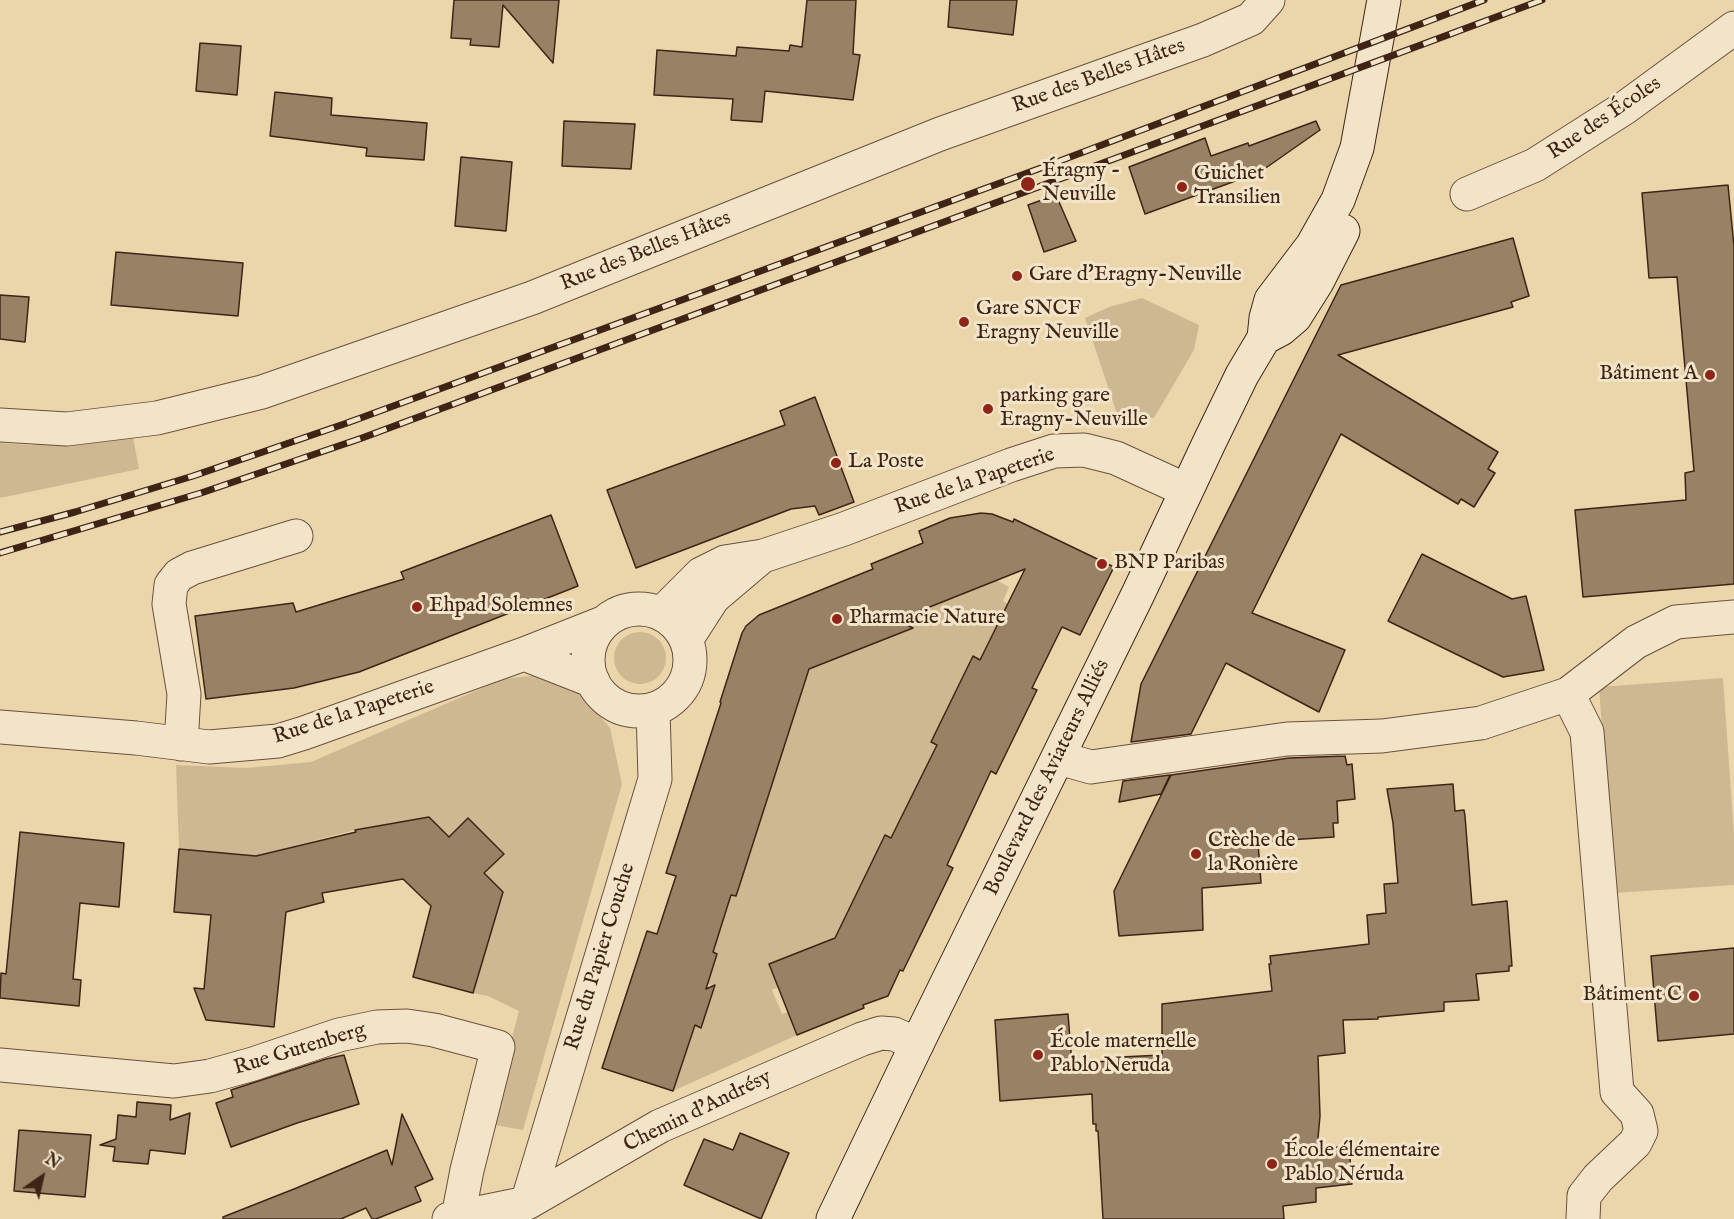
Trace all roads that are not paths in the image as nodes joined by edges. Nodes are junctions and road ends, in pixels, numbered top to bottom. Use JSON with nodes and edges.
{"nodes":[{"id":1,"x":1268,"y":0,"type":"edge"},
{"id":2,"x":1384,"y":0,"type":"edge"},
{"id":3,"x":1404,"y":0,"type":"edge"},
{"id":4,"x":1734,"y":28,"type":"edge"},
{"id":5,"x":1467,"y":194,"type":"dead end"},
{"id":6,"x":1264,"y":338,"type":"junction"},
{"id":7,"x":0,"y":425,"type":"edge"},
{"id":8,"x":1186,"y":490,"type":"junction"},
{"id":9,"x":296,"y":537,"type":"dead end"},
{"id":10,"x":763,"y":556,"type":"junction"},
{"id":11,"x":661,"y":614,"type":"junction"},
{"id":12,"x":1734,"y":617,"type":"edge"},
{"id":13,"x":605,"y":622,"type":"junction"},
{"id":14,"x":686,"y":640,"type":"junction"},
{"id":15,"x":524,"y":654,"type":"junction"},
{"id":16,"x":593,"y":681,"type":"junction"},
{"id":17,"x":1568,"y":693,"type":"junction"},
{"id":18,"x":653,"y":709,"type":"junction"},
{"id":19,"x":0,"y":727,"type":"edge"},
{"id":20,"x":182,"y":744,"type":"junction"},
{"id":21,"x":1059,"y":758,"type":"junction"},
{"id":22,"x":917,"y":1044,"type":"junction"},
{"id":23,"x":0,"y":1065,"type":"edge"},
{"id":24,"x":527,"y":1203,"type":"junction"},
{"id":25,"x":454,"y":1218,"type":"edge"},
{"id":26,"x":833,"y":1219,"type":"edge"},
{"id":27,"x":1583,"y":1219,"type":"edge"}],
"edges":[{"from":1,"to":7,"type":"street","name":"Rue des Belles Hâtes"},
{"from":2,"to":6,"type":"street","name":"Boulevard des Aviateurs Alliés"},
{"from":3,"to":6,"type":"street","name":"Boulevard des Aviateurs Alliés"},
{"from":4,"to":5,"type":"street","name":"Rue des Écoles"},
{"from":6,"to":8,"type":"street","name":"Boulevard des Aviateurs Alliés"},
{"from":8,"to":10,"type":"street","name":"Rue de la Papeterie"},
{"from":8,"to":21,"type":"street","name":"Boulevard des Aviateurs Alliés"},
{"from":9,"to":20,"type":"street"},
{"from":10,"to":11,"type":"street","name":"Rue de la Papeterie"},
{"from":10,"to":14,"type":"street","name":"Rue de la Papeterie"},
{"from":11,"to":13,"type":"street"},
{"from":11,"to":14,"type":"street"},
{"from":12,"to":17,"type":"street"},
{"from":13,"to":15,"type":"street","name":"Rue de la Papeterie"},
{"from":13,"to":16,"type":"street"},
{"from":14,"to":18,"type":"street"},
{"from":15,"to":16,"type":"street"},
{"from":15,"to":20,"type":"street","name":"Rue de la Papeterie"},
{"from":16,"to":18,"type":"street"},
{"from":17,"to":21,"type":"street"},
{"from":17,"to":27,"type":"street"},
{"from":18,"to":24,"type":"street","name":"Rue du Papier Couche"},
{"from":19,"to":20,"type":"street","name":"Rue de la Papeterie"},
{"from":21,"to":22,"type":"street","name":"Boulevard des Aviateurs Alliés"},
{"from":22,"to":24,"type":"street","name":"Chemin d'Andrésy"},
{"from":22,"to":26,"type":"street","name":"Boulevard des Aviateurs Alliés"},
{"from":23,"to":25,"type":"street","name":"Rue Gutenberg"},
{"from":24,"to":25,"type":"street","name":"Chemin d'Andrésy"}]}
